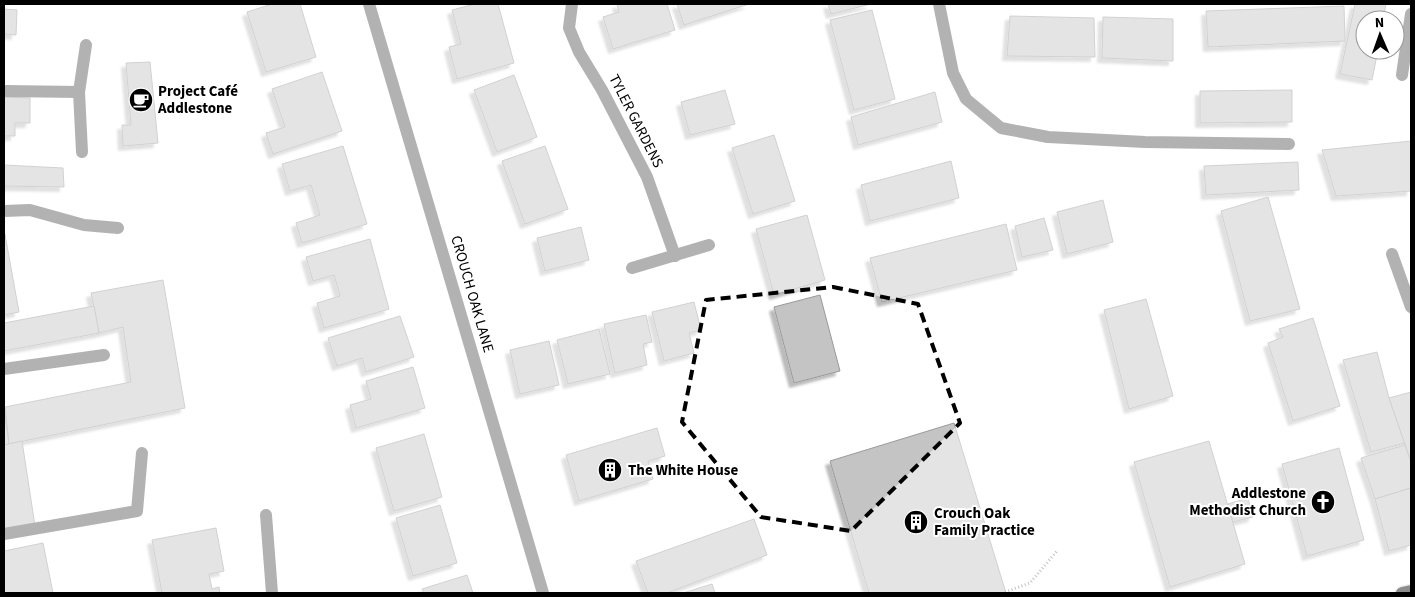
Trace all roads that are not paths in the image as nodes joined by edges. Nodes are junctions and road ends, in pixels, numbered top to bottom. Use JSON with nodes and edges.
{"nodes":[{"id":1,"x":369,"y":4,"type":"edge"},
{"id":2,"x":572,"y":4,"type":"edge"},
{"id":3,"x":939,"y":4,"type":"edge"},
{"id":4,"x":1411,"y":14,"type":"edge"},
{"id":5,"x":86,"y":45,"type":"dead end"},
{"id":6,"x":1402,"y":75,"type":"dead end"},
{"id":7,"x":4,"y":91,"type":"edge"},
{"id":8,"x":79,"y":92,"type":"junction"},
{"id":9,"x":1290,"y":144,"type":"dead end"},
{"id":10,"x":82,"y":152,"type":"dead end"},
{"id":11,"x":4,"y":211,"type":"edge"},
{"id":12,"x":118,"y":228,"type":"dead end"},
{"id":13,"x":709,"y":246,"type":"dead end"},
{"id":14,"x":1392,"y":254,"type":"dead end"},
{"id":15,"x":675,"y":256,"type":"junction"},
{"id":16,"x":632,"y":268,"type":"dead end"},
{"id":17,"x":1411,"y":307,"type":"edge"},
{"id":18,"x":104,"y":356,"type":"dead end"},
{"id":19,"x":4,"y":369,"type":"edge"},
{"id":20,"x":142,"y":453,"type":"dead end"},
{"id":21,"x":266,"y":515,"type":"dead end"},
{"id":22,"x":4,"y":534,"type":"edge"},
{"id":23,"x":1411,"y":591,"type":"edge"},
{"id":24,"x":272,"y":593,"type":"edge"},
{"id":25,"x":543,"y":593,"type":"edge"},
{"id":26,"x":1402,"y":593,"type":"edge"}],
"edges":[{"from":1,"to":25,"type":"street","name":"CROUCH OAK LANE"},
{"from":2,"to":15,"type":"street","name":"TYLER GARDENS"},
{"from":3,"to":9,"type":"street"},
{"from":4,"to":6,"type":"street"},
{"from":5,"to":8,"type":"street"},
{"from":7,"to":8,"type":"street"},
{"from":8,"to":10,"type":"street"},
{"from":11,"to":12,"type":"street"},
{"from":13,"to":15,"type":"street"},
{"from":14,"to":17,"type":"street"},
{"from":15,"to":16,"type":"street"},
{"from":18,"to":19,"type":"street"},
{"from":20,"to":22,"type":"street"},
{"from":21,"to":24,"type":"street"},
{"from":23,"to":26,"type":"main road"}]}
